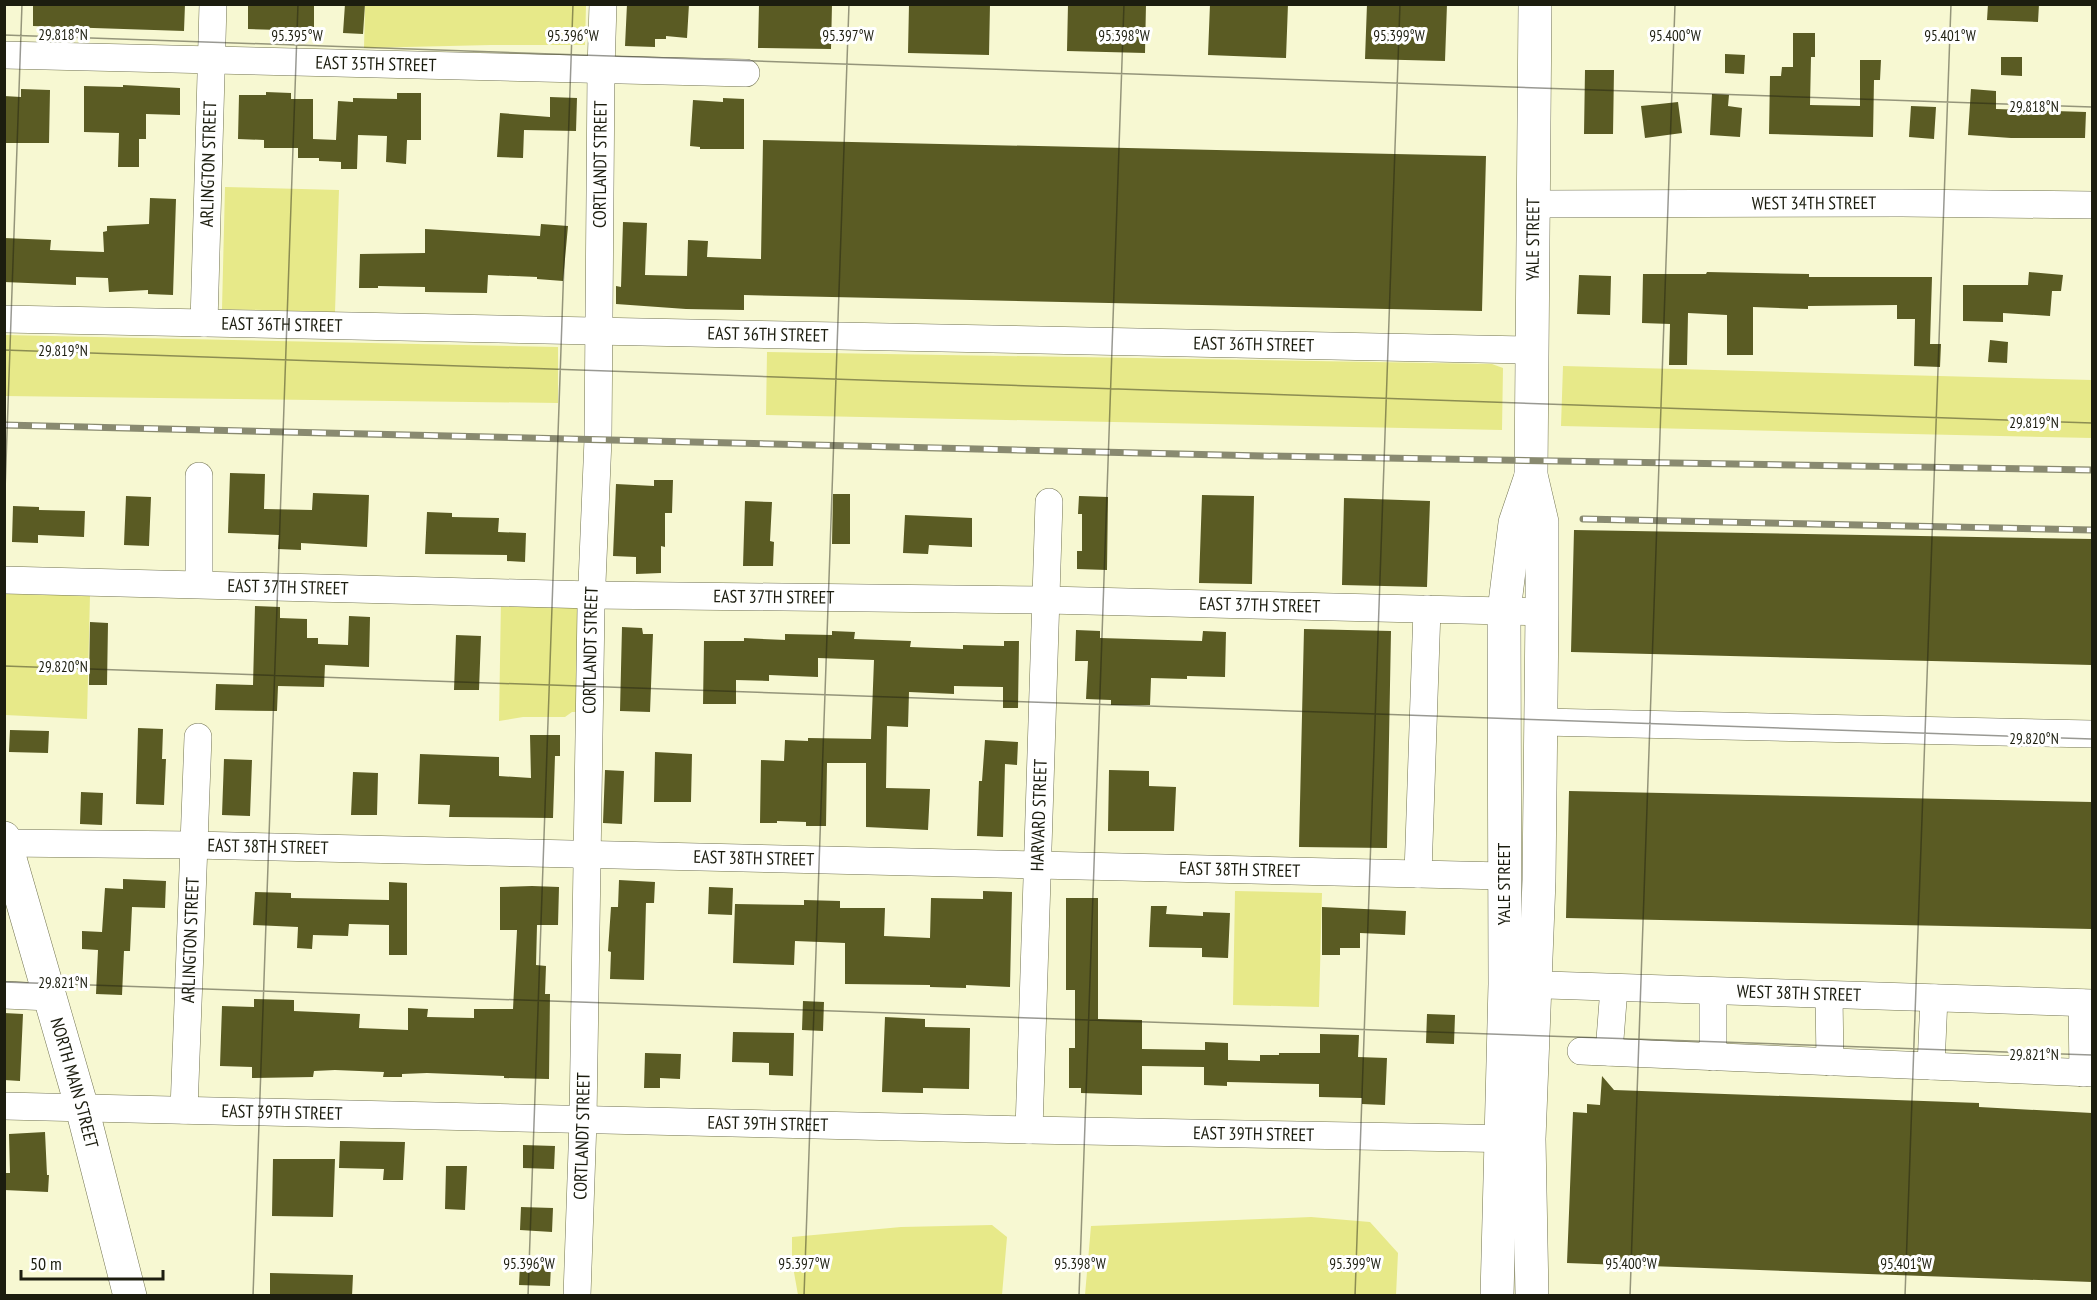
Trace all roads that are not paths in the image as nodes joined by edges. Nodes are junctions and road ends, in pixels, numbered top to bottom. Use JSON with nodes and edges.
{"nodes":[{"id":1,"x":213,"y":4,"type":"edge"},
{"id":2,"x":603,"y":4,"type":"edge"},
{"id":3,"x":1535,"y":4,"type":"edge"},
{"id":4,"x":4,"y":55,"type":"edge"},
{"id":5,"x":211,"y":60,"type":"junction"},
{"id":6,"x":601,"y":70,"type":"junction"},
{"id":7,"x":746,"y":73,"type":"dead end"},
{"id":8,"x":1534,"y":204,"type":"junction"},
{"id":9,"x":2092,"y":205,"type":"edge"},
{"id":10,"x":4,"y":319,"type":"edge"},
{"id":11,"x":204,"y":323,"type":"junction"},
{"id":12,"x":599,"y":332,"type":"junction"},
{"id":13,"x":1531,"y":350,"type":"junction"},
{"id":14,"x":1531,"y":475,"type":"junction"},
{"id":15,"x":199,"y":476,"type":"dead end"},
{"id":16,"x":1049,"y":502,"type":"dead end"},
{"id":17,"x":4,"y":580,"type":"edge"},
{"id":18,"x":199,"y":584,"type":"junction"},
{"id":19,"x":592,"y":596,"type":"junction"},
{"id":20,"x":1047,"y":600,"type":"junction"},
{"id":21,"x":1427,"y":609,"type":"junction"},
{"id":22,"x":1504,"y":611,"type":"junction"},
{"id":23,"x":1542,"y":612,"type":"junction"},
{"id":24,"x":1504,"y":719,"type":"junction"},
{"id":25,"x":1542,"y":722,"type":"junction"},
{"id":26,"x":2092,"y":734,"type":"edge"},
{"id":27,"x":198,"y":736,"type":"dead end"},
{"id":28,"x":5,"y":841,"type":"edge"},
{"id":29,"x":193,"y":845,"type":"junction"},
{"id":30,"x":588,"y":854,"type":"junction"},
{"id":31,"x":1039,"y":865,"type":"junction"},
{"id":32,"x":1418,"y":874,"type":"junction"},
{"id":33,"x":1503,"y":876,"type":"junction"},
{"id":34,"x":1520,"y":985,"type":"junction"},
{"id":35,"x":1614,"y":988,"type":"junction"},
{"id":36,"x":1713,"y":991,"type":"junction"},
{"id":37,"x":4,"y":995,"type":"edge"},
{"id":38,"x":1829,"y":995,"type":"junction"},
{"id":39,"x":50,"y":997,"type":"junction"},
{"id":40,"x":1934,"y":998,"type":"junction"},
{"id":41,"x":2087,"y":1003,"type":"edge"},
{"id":42,"x":1581,"y":1051,"type":"dead end"},
{"id":43,"x":1609,"y":1052,"type":"junction"},
{"id":44,"x":1713,"y":1057,"type":"junction"},
{"id":45,"x":1830,"y":1062,"type":"junction"},
{"id":46,"x":1931,"y":1066,"type":"junction"},
{"id":47,"x":2088,"y":1073,"type":"edge"},
{"id":48,"x":4,"y":1106,"type":"edge"},
{"id":49,"x":82,"y":1108,"type":"junction"},
{"id":50,"x":184,"y":1110,"type":"junction"},
{"id":51,"x":584,"y":1120,"type":"junction"},
{"id":52,"x":1029,"y":1130,"type":"junction"},
{"id":53,"x":1515,"y":1138,"type":"junction"},
{"id":54,"x":130,"y":1296,"type":"edge"},
{"id":55,"x":577,"y":1296,"type":"edge"},
{"id":56,"x":1497,"y":1296,"type":"edge"},
{"id":57,"x":1532,"y":1296,"type":"edge"}],
"edges":[{"from":1,"to":5,"type":"street","name":"ARLINGTON STREET"},
{"from":2,"to":6,"type":"street","name":"CORTLANDT STREET"},
{"from":3,"to":8,"type":"main road","name":"YALE STREET"},
{"from":4,"to":5,"type":"street","name":"EAST 35TH STREET"},
{"from":5,"to":6,"type":"street","name":"EAST 35TH STREET"},
{"from":5,"to":11,"type":"street","name":"ARLINGTON STREET"},
{"from":6,"to":7,"type":"street","name":"EAST 35TH STREET"},
{"from":6,"to":12,"type":"street","name":"CORTLANDT STREET"},
{"from":8,"to":9,"type":"street","name":"WEST 34TH STREET"},
{"from":8,"to":13,"type":"main road","name":"YALE STREET"},
{"from":10,"to":11,"type":"street","name":"EAST 36TH STREET"},
{"from":11,"to":12,"type":"street","name":"EAST 36TH STREET"},
{"from":12,"to":13,"type":"street","name":"EAST 36TH STREET"},
{"from":12,"to":19,"type":"street","name":"CORTLANDT STREET"},
{"from":13,"to":14,"type":"main road","name":"YALE STREET"},
{"from":14,"to":22,"type":"main road","name":"YALE STREET"},
{"from":14,"to":23,"type":"main road","name":"YALE STREET"},
{"from":15,"to":18,"type":"street"},
{"from":16,"to":20,"type":"street","name":"HARVARD STREET"},
{"from":17,"to":18,"type":"street","name":"EAST 37TH STREET"},
{"from":18,"to":19,"type":"street","name":"EAST 37TH STREET"},
{"from":19,"to":20,"type":"street","name":"EAST 37TH STREET"},
{"from":19,"to":30,"type":"street","name":"CORTLANDT STREET"},
{"from":20,"to":21,"type":"street","name":"EAST 37TH STREET"},
{"from":20,"to":31,"type":"street","name":"HARVARD STREET"},
{"from":21,"to":22,"type":"street","name":"EAST 37TH STREET"},
{"from":21,"to":32,"type":"street"},
{"from":22,"to":23,"type":"street","name":"EAST 37TH STREET"},
{"from":22,"to":24,"type":"main road","name":"YALE STREET"},
{"from":23,"to":25,"type":"main road","name":"YALE STREET"},
{"from":24,"to":25,"type":"main road"},
{"from":24,"to":33,"type":"main road","name":"YALE STREET"},
{"from":25,"to":26,"type":"street"},
{"from":25,"to":34,"type":"main road","name":"YALE STREET"},
{"from":27,"to":29,"type":"street","name":"ARLINGTON STREET"},
{"from":28,"to":29,"type":"street","name":"EAST 38TH STREET"},
{"from":28,"to":39,"type":"main road","name":"NORTH MAIN STREET"},
{"from":29,"to":30,"type":"street","name":"EAST 38TH STREET"},
{"from":29,"to":50,"type":"street","name":"ARLINGTON STREET"},
{"from":30,"to":31,"type":"street","name":"EAST 38TH STREET"},
{"from":30,"to":51,"type":"street","name":"CORTLANDT STREET"},
{"from":31,"to":32,"type":"street","name":"EAST 38TH STREET"},
{"from":31,"to":52,"type":"street","name":"HARVARD STREET"},
{"from":32,"to":33,"type":"street","name":"EAST 38TH STREET"},
{"from":33,"to":34,"type":"main road","name":"YALE STREET"},
{"from":34,"to":35,"type":"street","name":"WEST 38TH STREET"},
{"from":34,"to":53,"type":"main road","name":"YALE STREET"},
{"from":35,"to":36,"type":"street","name":"WEST 38TH STREET"},
{"from":35,"to":43,"type":"street"},
{"from":36,"to":38,"type":"street","name":"WEST 38TH STREET"},
{"from":36,"to":44,"type":"street"},
{"from":37,"to":39,"type":"street"},
{"from":38,"to":40,"type":"street","name":"WEST 38TH STREET"},
{"from":38,"to":45,"type":"street"},
{"from":39,"to":49,"type":"main road","name":"NORTH MAIN STREET"},
{"from":40,"to":41,"type":"street","name":"WEST 38TH STREET"},
{"from":40,"to":46,"type":"street"},
{"from":41,"to":47,"type":"street"},
{"from":42,"to":43,"type":"street"},
{"from":43,"to":44,"type":"street"},
{"from":44,"to":45,"type":"street"},
{"from":45,"to":46,"type":"street"},
{"from":46,"to":47,"type":"street"},
{"from":48,"to":49,"type":"street","name":"EAST 39TH STREET"},
{"from":49,"to":50,"type":"street","name":"EAST 39TH STREET"},
{"from":49,"to":54,"type":"main road","name":"NORTH MAIN STREET"},
{"from":50,"to":51,"type":"street","name":"EAST 39TH STREET"},
{"from":51,"to":52,"type":"street","name":"EAST 39TH STREET"},
{"from":51,"to":55,"type":"street","name":"CORTLANDT STREET"},
{"from":52,"to":53,"type":"street","name":"EAST 39TH STREET"},
{"from":53,"to":56,"type":"main road","name":"YALE STREET"},
{"from":53,"to":57,"type":"main road","name":"YALE STREET"}]}
